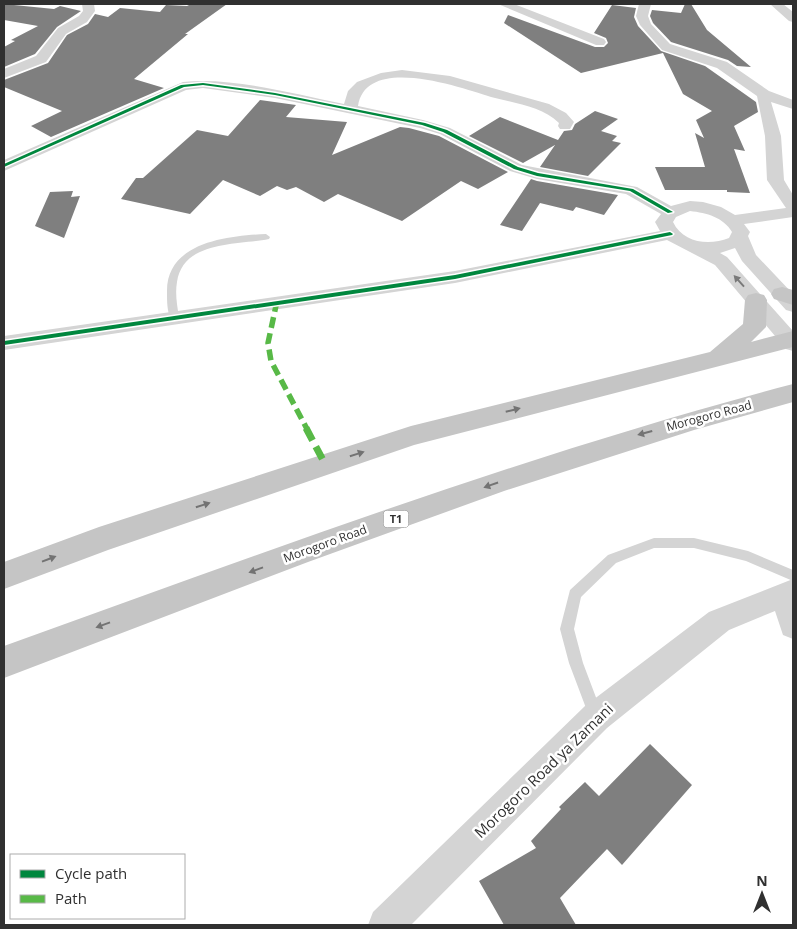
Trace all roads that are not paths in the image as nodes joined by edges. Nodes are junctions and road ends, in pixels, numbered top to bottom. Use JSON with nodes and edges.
{"nodes":[{"id":1,"x":88,"y":4,"type":"edge"},
{"id":2,"x":504,"y":4,"type":"edge"},
{"id":3,"x":645,"y":4,"type":"edge"},
{"id":4,"x":776,"y":4,"type":"edge"},
{"id":5,"x":793,"y":18,"type":"edge"},
{"id":6,"x":600,"y":42,"type":"dead end"},
{"id":7,"x":4,"y":74,"type":"edge"},
{"id":8,"x":764,"y":94,"type":"junction"},
{"id":9,"x":793,"y":105,"type":"edge"},
{"id":10,"x":350,"y":109,"type":"junction"},
{"id":11,"x":565,"y":126,"type":"dead end"},
{"id":12,"x":4,"y":166,"type":"edge"},
{"id":13,"x":793,"y":205,"type":"edge"},
{"id":14,"x":670,"y":212,"type":"junction"},
{"id":15,"x":793,"y":212,"type":"edge"},
{"id":16,"x":737,"y":229,"type":"junction"},
{"id":17,"x":670,"y":234,"type":"junction"},
{"id":18,"x":266,"y":236,"type":"dead end"},
{"id":19,"x":697,"y":247,"type":"junction"},
{"id":20,"x":789,"y":299,"type":"edge"},
{"id":21,"x":756,"y":300,"type":"junction"},
{"id":22,"x":174,"y":317,"type":"junction"},
{"id":23,"x":792,"y":341,"type":"edge"},
{"id":24,"x":4,"y":343,"type":"edge"},
{"id":25,"x":714,"y":358,"type":"junction"},
{"id":26,"x":793,"y":393,"type":"edge"},
{"id":27,"x":759,"y":402,"type":"junction"},
{"id":28,"x":793,"y":407,"type":"edge"},
{"id":29,"x":4,"y":576,"type":"edge"},
{"id":30,"x":790,"y":587,"type":"edge"},
{"id":31,"x":793,"y":626,"type":"edge"},
{"id":32,"x":4,"y":662,"type":"edge"},
{"id":33,"x":596,"y":717,"type":"junction"},
{"id":34,"x":386,"y":925,"type":"edge"}],
"edges":[{"from":1,"to":7,"type":"street"},
{"from":2,"to":6,"type":"street"},
{"from":3,"to":8,"type":"street"},
{"from":4,"to":5,"type":"street"},
{"from":8,"to":9,"type":"street"},
{"from":8,"to":13,"type":"street"},
{"from":10,"to":11,"type":"street"},
{"from":10,"to":12,"type":"street"},
{"from":10,"to":14,"type":"street"},
{"from":14,"to":16,"type":"street"},
{"from":14,"to":17,"type":"street"},
{"from":15,"to":16,"type":"street"},
{"from":16,"to":19,"type":"street"},
{"from":16,"to":20,"type":"street"},
{"from":17,"to":19,"type":"street"},
{"from":17,"to":22,"type":"street"},
{"from":18,"to":22,"type":"lane"},
{"from":21,"to":19,"type":"street","one_way":true},
{"from":21,"to":23,"type":"street"},
{"from":21,"to":25,"type":"highway"},
{"from":22,"to":24,"type":"street"},
{"from":23,"to":25,"type":"highway"},
{"from":29,"to":25,"type":"highway","one_way":true},
{"from":26,"to":27,"type":"highway","name":"Morogoro Road","number":"T1"},
{"from":27,"to":28,"type":"highway"},
{"from":27,"to":32,"type":"highway","name":"Morogoro Road","number":"T1","one_way":true},
{"from":30,"to":31,"type":"street"},
{"from":30,"to":33,"type":"street","name":"Morogoro Road ya Zamani"},
{"from":30,"to":33,"type":"lane"},
{"from":33,"to":34,"type":"street","name":"Morogoro Road ya Zamani"}]}
